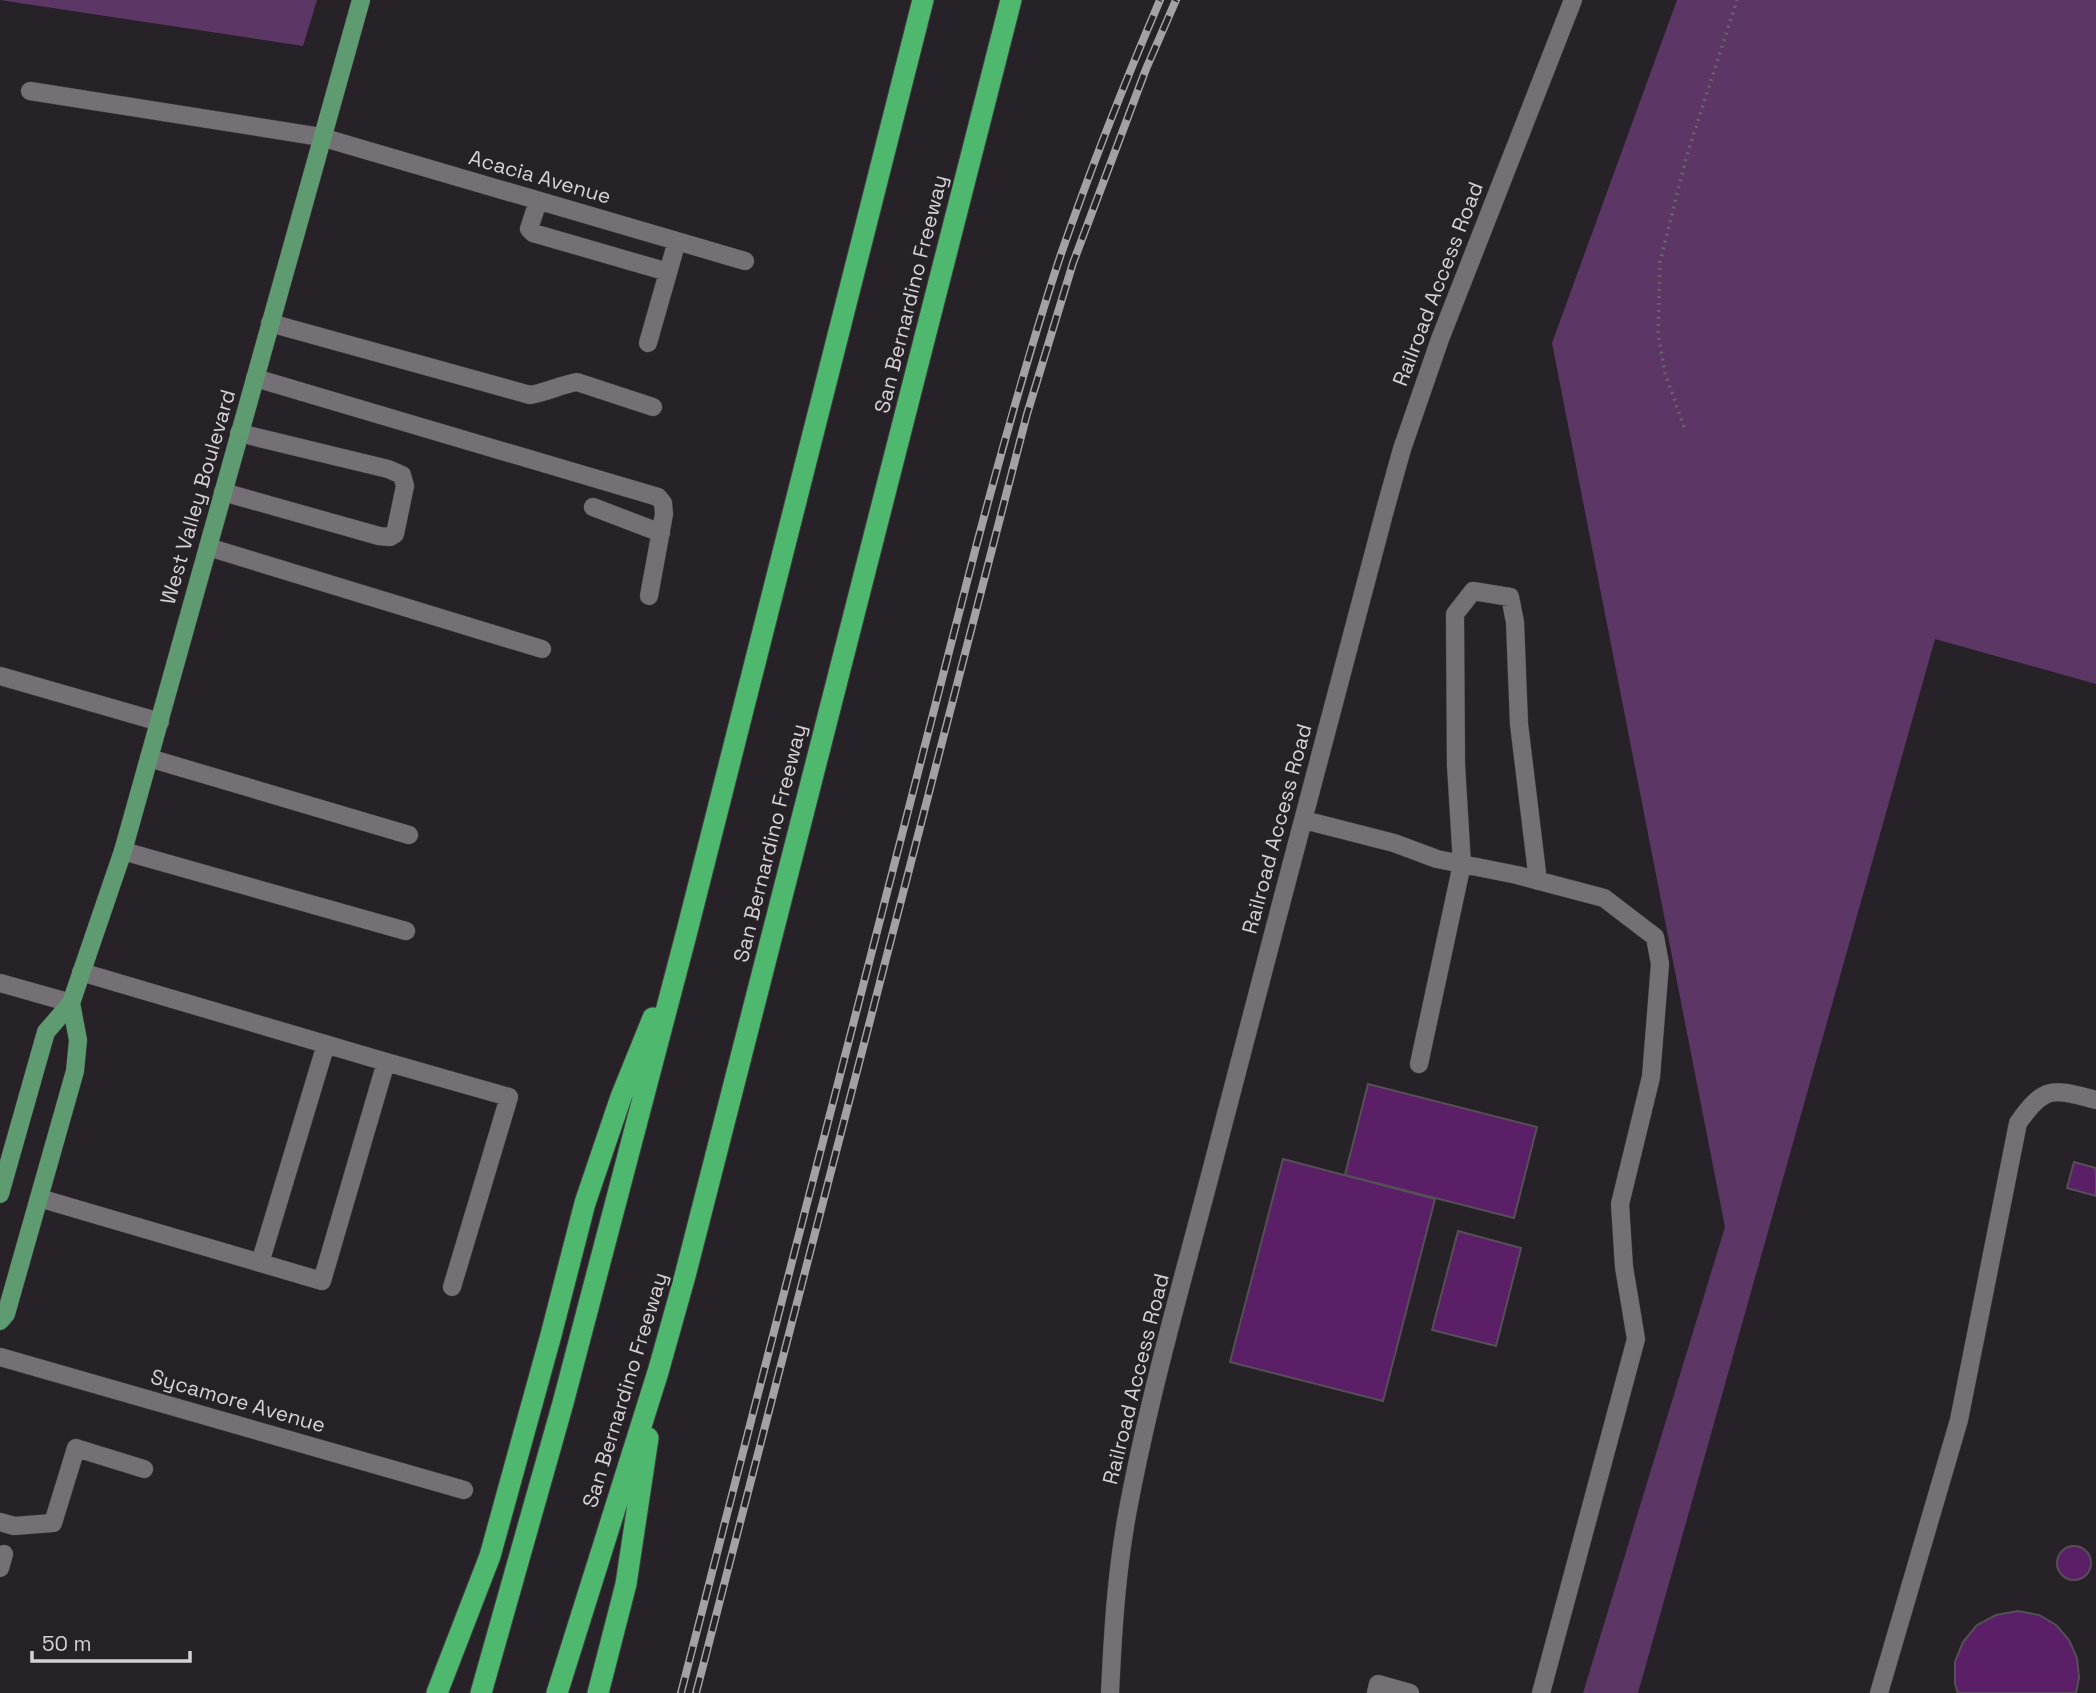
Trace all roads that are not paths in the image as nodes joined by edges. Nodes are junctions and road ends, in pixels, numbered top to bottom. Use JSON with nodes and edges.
{"nodes":[{"id":1,"x":361,"y":0,"type":"edge"},
{"id":2,"x":922,"y":0,"type":"edge"},
{"id":3,"x":1011,"y":0,"type":"edge"},
{"id":4,"x":1573,"y":0,"type":"edge"},
{"id":5,"x":30,"y":91,"type":"dead end"},
{"id":6,"x":321,"y":137,"type":"junction"},
{"id":7,"x":538,"y":201,"type":"junction"},
{"id":8,"x":677,"y":241,"type":"junction"},
{"id":9,"x":746,"y":261,"type":"dead end"},
{"id":10,"x":668,"y":272,"type":"junction"},
{"id":11,"x":270,"y":323,"type":"junction"},
{"id":12,"x":648,"y":343,"type":"dead end"},
{"id":13,"x":255,"y":379,"type":"junction"},
{"id":14,"x":653,"y":407,"type":"dead end"},
{"id":15,"x":239,"y":433,"type":"junction"},
{"id":16,"x":223,"y":492,"type":"junction"},
{"id":17,"x":593,"y":507,"type":"dead end"},
{"id":18,"x":661,"y":533,"type":"junction"},
{"id":19,"x":208,"y":547,"type":"junction"},
{"id":20,"x":649,"y":596,"type":"dead end"},
{"id":21,"x":542,"y":649,"type":"dead end"},
{"id":22,"x":1,"y":678,"type":"edge"},
{"id":23,"x":160,"y":722,"type":"junction"},
{"id":24,"x":149,"y":758,"type":"junction"},
{"id":25,"x":1304,"y":820,"type":"junction"},
{"id":26,"x":409,"y":835,"type":"dead end"},
{"id":27,"x":122,"y":851,"type":"junction"},
{"id":28,"x":1462,"y":864,"type":"junction"},
{"id":29,"x":1538,"y":881,"type":"junction"},
{"id":30,"x":407,"y":931,"type":"dead end"},
{"id":31,"x":686,"y":934,"type":"junction"},
{"id":32,"x":81,"y":972,"type":"junction"},
{"id":33,"x":0,"y":983,"type":"edge"},
{"id":34,"x":71,"y":1003,"type":"junction"},
{"id":35,"x":326,"y":1044,"type":"junction"},
{"id":36,"x":386,"y":1062,"type":"junction"},
{"id":37,"x":1419,"y":1065,"type":"dead end"},
{"id":38,"x":2096,"y":1100,"type":"edge"},
{"id":39,"x":0,"y":1194,"type":"edge"},
{"id":40,"x":39,"y":1198,"type":"junction"},
{"id":41,"x":260,"y":1263,"type":"junction"},
{"id":42,"x":452,"y":1287,"type":"dead end"},
{"id":43,"x":0,"y":1321,"type":"edge"},
{"id":44,"x":0,"y":1357,"type":"edge"},
{"id":45,"x":658,"y":1372,"type":"junction"},
{"id":46,"x":144,"y":1469,"type":"dead end"},
{"id":47,"x":464,"y":1490,"type":"dead end"},
{"id":48,"x":0,"y":1522,"type":"edge"},
{"id":49,"x":437,"y":1693,"type":"edge"},
{"id":50,"x":481,"y":1693,"type":"edge"},
{"id":51,"x":557,"y":1693,"type":"edge"},
{"id":52,"x":598,"y":1693,"type":"edge"},
{"id":53,"x":1110,"y":1693,"type":"edge"},
{"id":54,"x":1376,"y":1693,"type":"edge"},
{"id":55,"x":1410,"y":1693,"type":"edge"},
{"id":56,"x":1541,"y":1693,"type":"edge"},
{"id":57,"x":1879,"y":1693,"type":"edge"}],
"edges":[{"from":1,"to":6,"type":"main road","name":"West Valley Boulevard"},
{"from":2,"to":31,"type":"highway"},
{"from":3,"to":45,"type":"highway","name":"San Bernardino Freeway"},
{"from":4,"to":25,"type":"street","name":"Railroad Access Road"},
{"from":5,"to":6,"type":"street","name":"Acacia Avenue"},
{"from":6,"to":7,"type":"street","name":"Acacia Avenue"},
{"from":6,"to":11,"type":"main road","name":"West Valley Boulevard"},
{"from":7,"to":8,"type":"street","name":"Acacia Avenue"},
{"from":7,"to":10,"type":"street"},
{"from":8,"to":9,"type":"street","name":"Acacia Avenue"},
{"from":8,"to":10,"type":"street"},
{"from":10,"to":12,"type":"street"},
{"from":11,"to":13,"type":"main road","name":"West Valley Boulevard"},
{"from":11,"to":14,"type":"street"},
{"from":13,"to":15,"type":"main road","name":"West Valley Boulevard"},
{"from":13,"to":18,"type":"street"},
{"from":15,"to":16,"type":"main road","name":"West Valley Boulevard"},
{"from":15,"to":16,"type":"street"},
{"from":16,"to":19,"type":"main road","name":"West Valley Boulevard"},
{"from":17,"to":18,"type":"street"},
{"from":18,"to":20,"type":"street"},
{"from":19,"to":21,"type":"street"},
{"from":19,"to":23,"type":"main road","name":"West Valley Boulevard"},
{"from":22,"to":23,"type":"street"},
{"from":23,"to":24,"type":"main road","name":"West Valley Boulevard"},
{"from":24,"to":26,"type":"street"},
{"from":24,"to":27,"type":"main road","name":"West Valley Boulevard"},
{"from":25,"to":28,"type":"street"},
{"from":25,"to":53,"type":"street","name":"Railroad Access Road"},
{"from":27,"to":30,"type":"street"},
{"from":27,"to":32,"type":"main road","name":"West Valley Boulevard"},
{"from":28,"to":29,"type":"street"},
{"from":28,"to":29,"type":"street"},
{"from":28,"to":37,"type":"street"},
{"from":29,"to":56,"type":"street"},
{"from":31,"to":49,"type":"highway"},
{"from":31,"to":50,"type":"highway"},
{"from":32,"to":34,"type":"main road","name":"West Valley Boulevard"},
{"from":32,"to":35,"type":"street"},
{"from":33,"to":34,"type":"street"},
{"from":34,"to":39,"type":"main road","name":"West Valley Boulevard"},
{"from":34,"to":40,"type":"main road","name":"West Valley Boulevard"},
{"from":35,"to":36,"type":"street"},
{"from":35,"to":41,"type":"street"},
{"from":36,"to":41,"type":"street"},
{"from":36,"to":42,"type":"street"},
{"from":38,"to":57,"type":"street"},
{"from":40,"to":41,"type":"street"},
{"from":40,"to":43,"type":"main road","name":"West Valley Boulevard"},
{"from":44,"to":47,"type":"street","name":"Sycamore Avenue"},
{"from":45,"to":51,"type":"highway","name":"San Bernardino Freeway"},
{"from":45,"to":52,"type":"highway"},
{"from":46,"to":48,"type":"street"},
{"from":54,"to":55,"type":"street"}]}
